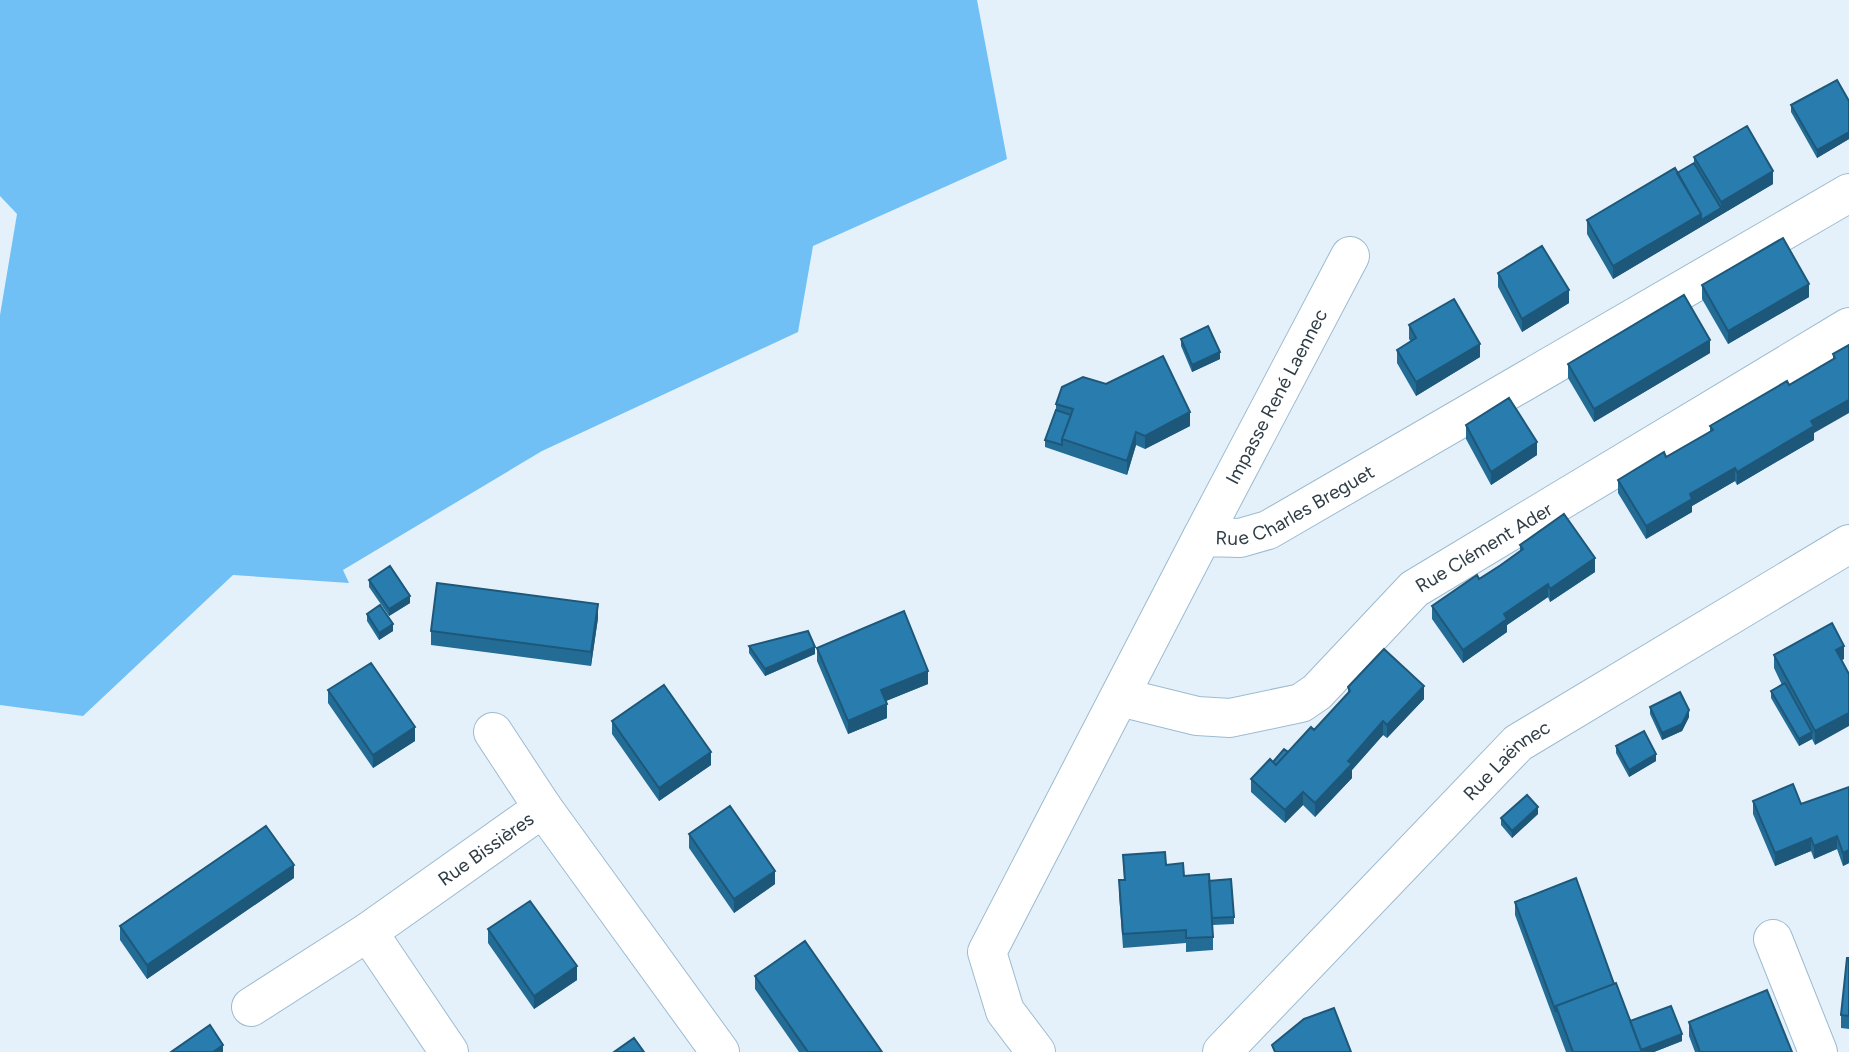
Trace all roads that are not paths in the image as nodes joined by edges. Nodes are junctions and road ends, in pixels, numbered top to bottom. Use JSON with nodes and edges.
{"nodes":[{"id":1,"x":1849,"y":193,"type":"edge"},
{"id":2,"x":1350,"y":256,"type":"dead end"},
{"id":3,"x":1849,"y":327,"type":"edge"},
{"id":4,"x":1202,"y":537,"type":"junction"},
{"id":5,"x":1849,"y":544,"type":"edge"},
{"id":6,"x":1120,"y":697,"type":"junction"},
{"id":7,"x":492,"y":732,"type":"dead end"},
{"id":8,"x":543,"y":808,"type":"junction"},
{"id":9,"x":368,"y":932,"type":"junction"},
{"id":10,"x":1773,"y":939,"type":"dead end"},
{"id":11,"x":251,"y":1007,"type":"dead end"},
{"id":12,"x":449,"y":1052,"type":"edge"},
{"id":13,"x":720,"y":1052,"type":"edge"},
{"id":14,"x":1036,"y":1052,"type":"edge"},
{"id":15,"x":1222,"y":1052,"type":"edge"},
{"id":16,"x":1818,"y":1052,"type":"edge"}],
"edges":[{"from":1,"to":4,"type":"street","name":"Rue Charles Breguet"},
{"from":2,"to":4,"type":"street","name":"Impasse René Laennec"},
{"from":3,"to":6,"type":"street","name":"Rue Clément Ader"},
{"from":4,"to":6,"type":"street","name":"Rue Charles Breguet"},
{"from":5,"to":15,"type":"street","name":"Rue Laënnec"},
{"from":6,"to":14,"type":"street","name":"Rue Charles Breguet"},
{"from":7,"to":8,"type":"street"},
{"from":8,"to":9,"type":"street","name":"Rue Bissières"},
{"from":8,"to":13,"type":"street","name":"Rue Bissières"},
{"from":9,"to":11,"type":"street","name":"Rue Bissières"},
{"from":9,"to":12,"type":"street"},
{"from":10,"to":16,"type":"street"}]}
